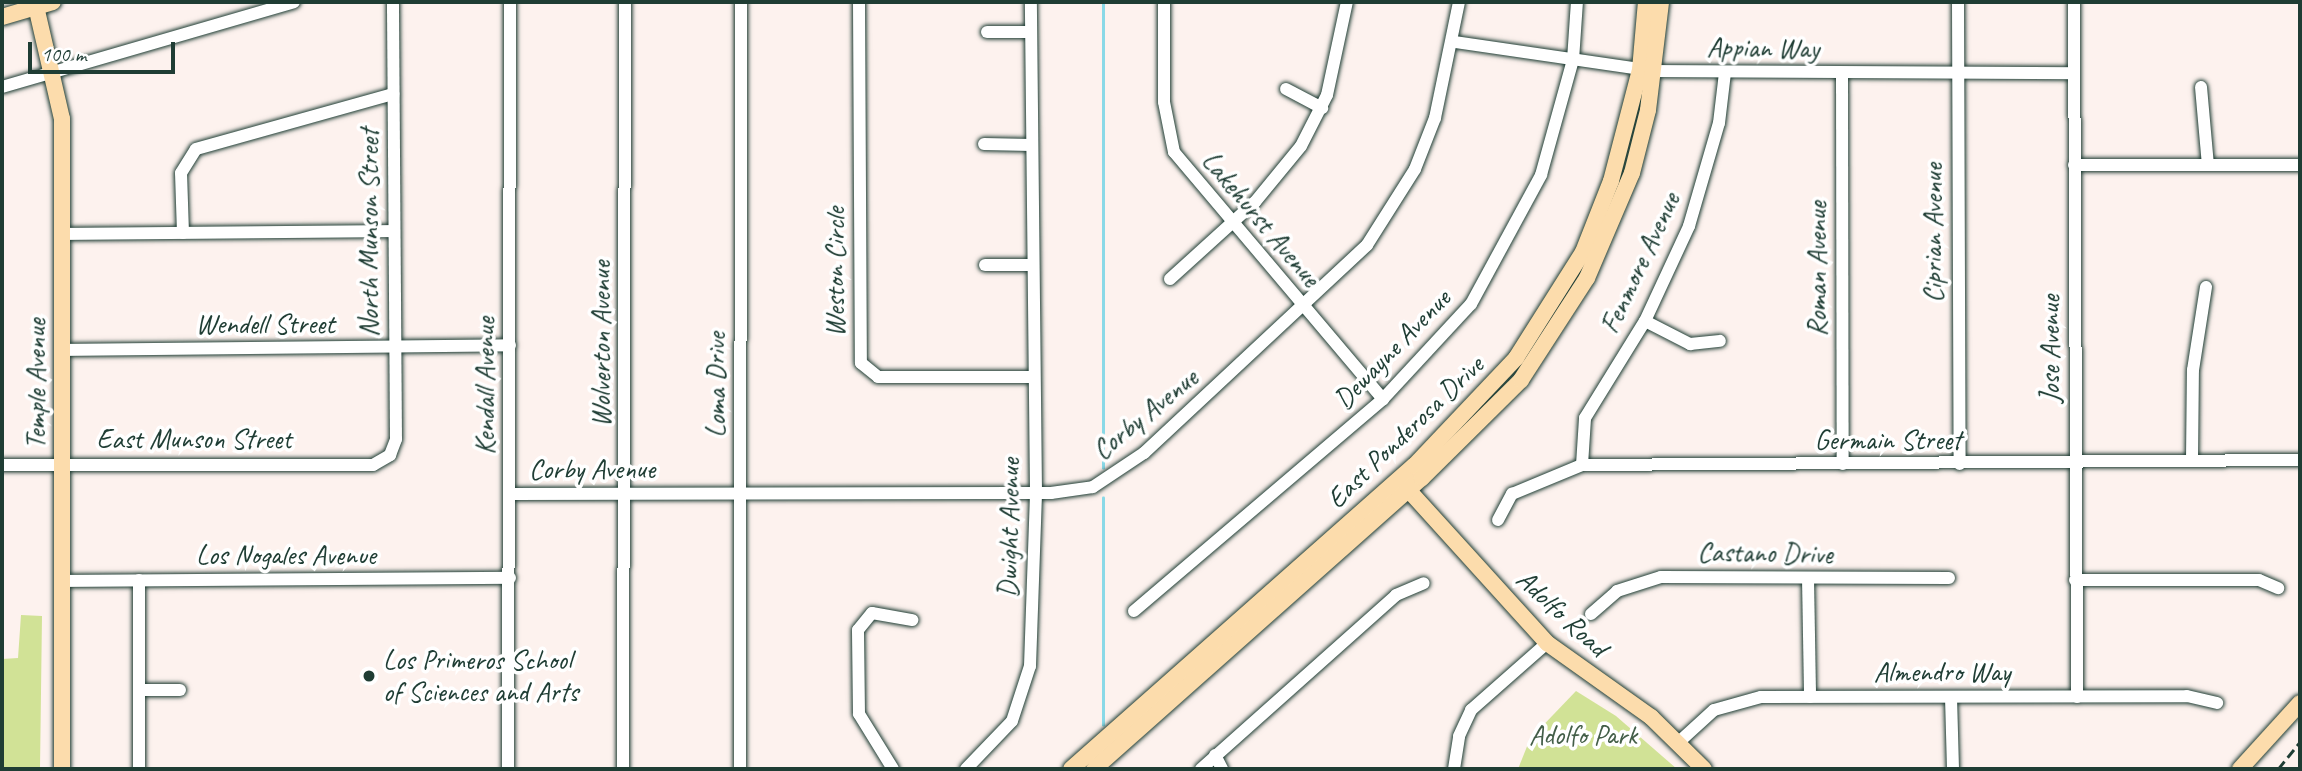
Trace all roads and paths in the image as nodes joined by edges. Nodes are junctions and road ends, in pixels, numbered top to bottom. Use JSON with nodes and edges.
{"nodes":[{"id":1,"x":294,"y":2,"type":"edge"},
{"id":2,"x":393,"y":2,"type":"edge"},
{"id":3,"x":510,"y":2,"type":"edge"},
{"id":4,"x":625,"y":2,"type":"edge"},
{"id":5,"x":741,"y":2,"type":"edge"},
{"id":6,"x":859,"y":2,"type":"edge"},
{"id":7,"x":1031,"y":2,"type":"edge"},
{"id":8,"x":1164,"y":2,"type":"edge"},
{"id":9,"x":1347,"y":2,"type":"edge"},
{"id":10,"x":1459,"y":2,"type":"edge"},
{"id":11,"x":1577,"y":2,"type":"edge"},
{"id":12,"x":1646,"y":2,"type":"edge"},
{"id":13,"x":1661,"y":2,"type":"edge"},
{"id":14,"x":1958,"y":2,"type":"edge"},
{"id":15,"x":2074,"y":2,"type":"edge"},
{"id":16,"x":42,"y":3,"type":"edge"},
{"id":17,"x":2,"y":17,"type":"edge"},
{"id":18,"x":987,"y":32,"type":"dead end"},
{"id":19,"x":1030,"y":32,"type":"junction"},
{"id":20,"x":1455,"y":41,"type":"junction"},
{"id":21,"x":1573,"y":60,"type":"junction"},
{"id":22,"x":56,"y":71,"type":"junction"},
{"id":23,"x":1647,"y":71,"type":"junction"},
{"id":24,"x":1725,"y":73,"type":"junction"},
{"id":25,"x":1959,"y":73,"type":"junction"},
{"id":26,"x":2074,"y":73,"type":"junction"},
{"id":27,"x":1842,"y":74,"type":"junction"},
{"id":28,"x":2,"y":87,"type":"edge"},
{"id":29,"x":2201,"y":87,"type":"dead end"},
{"id":30,"x":1286,"y":89,"type":"dead end"},
{"id":31,"x":393,"y":94,"type":"junction"},
{"id":32,"x":1322,"y":108,"type":"junction"},
{"id":33,"x":984,"y":144,"type":"dead end"},
{"id":34,"x":1031,"y":145,"type":"junction"},
{"id":35,"x":2074,"y":165,"type":"junction"},
{"id":36,"x":2300,"y":165,"type":"edge"},
{"id":37,"x":2208,"y":166,"type":"junction"},
{"id":38,"x":1230,"y":225,"type":"junction"},
{"id":39,"x":394,"y":231,"type":"junction"},
{"id":40,"x":183,"y":233,"type":"junction"},
{"id":41,"x":63,"y":234,"type":"junction"},
{"id":42,"x":985,"y":265,"type":"dead end"},
{"id":43,"x":1031,"y":265,"type":"junction"},
{"id":44,"x":1170,"y":279,"type":"dead end"},
{"id":45,"x":2206,"y":287,"type":"dead end"},
{"id":46,"x":1305,"y":309,"type":"junction"},
{"id":47,"x":1645,"y":321,"type":"junction"},
{"id":48,"x":1720,"y":341,"type":"dead end"},
{"id":49,"x":510,"y":345,"type":"junction"},
{"id":50,"x":394,"y":348,"type":"junction"},
{"id":51,"x":63,"y":350,"type":"junction"},
{"id":52,"x":1034,"y":377,"type":"junction"},
{"id":53,"x":1383,"y":399,"type":"junction"},
{"id":54,"x":385,"y":460,"type":"joint"},
{"id":55,"x":2192,"y":460,"type":"junction"},
{"id":56,"x":2300,"y":460,"type":"edge"},
{"id":57,"x":62,"y":464,"type":"junction"},
{"id":58,"x":1582,"y":464,"type":"junction"},
{"id":59,"x":1843,"y":464,"type":"junction"},
{"id":60,"x":1960,"y":464,"type":"junction"},
{"id":61,"x":2074,"y":464,"type":"junction"},
{"id":62,"x":2,"y":465,"type":"edge"},
{"id":63,"x":1404,"y":485,"type":"junction"},
{"id":64,"x":1036,"y":493,"type":"junction"},
{"id":65,"x":510,"y":494,"type":"junction"},
{"id":66,"x":626,"y":494,"type":"junction"},
{"id":67,"x":740,"y":494,"type":"junction"},
{"id":68,"x":1498,"y":520,"type":"dead end"},
{"id":69,"x":510,"y":578,"type":"junction"},
{"id":70,"x":1808,"y":578,"type":"junction"},
{"id":71,"x":1949,"y":579,"type":"dead end"},
{"id":72,"x":139,"y":580,"type":"junction"},
{"id":73,"x":2075,"y":580,"type":"junction"},
{"id":74,"x":62,"y":581,"type":"junction"},
{"id":75,"x":1423,"y":583,"type":"dead end"},
{"id":76,"x":2278,"y":588,"type":"dead end"},
{"id":77,"x":1134,"y":611,"type":"dead end"},
{"id":78,"x":1591,"y":614,"type":"dead end"},
{"id":79,"x":912,"y":620,"type":"dead end"},
{"id":80,"x":1547,"y":643,"type":"junction"},
{"id":81,"x":140,"y":690,"type":"junction"},
{"id":82,"x":180,"y":690,"type":"dead end"},
{"id":83,"x":2077,"y":696,"type":"junction"},
{"id":84,"x":1810,"y":697,"type":"junction"},
{"id":85,"x":1951,"y":697,"type":"junction"},
{"id":86,"x":2217,"y":703,"type":"dead end"},
{"id":87,"x":2300,"y":703,"type":"edge"},
{"id":88,"x":1680,"y":741,"type":"junction"},
{"id":89,"x":1215,"y":755,"type":"junction"},
{"id":90,"x":62,"y":769,"type":"edge"},
{"id":91,"x":139,"y":769,"type":"edge"},
{"id":92,"x":508,"y":769,"type":"edge"},
{"id":93,"x":623,"y":769,"type":"edge"},
{"id":94,"x":740,"y":769,"type":"edge"},
{"id":95,"x":893,"y":769,"type":"edge"},
{"id":96,"x":966,"y":769,"type":"edge"},
{"id":97,"x":1071,"y":769,"type":"edge"},
{"id":98,"x":1094,"y":769,"type":"edge"},
{"id":99,"x":1201,"y":769,"type":"edge"},
{"id":100,"x":1222,"y":769,"type":"edge"},
{"id":101,"x":1454,"y":769,"type":"edge"},
{"id":102,"x":1704,"y":769,"type":"edge"},
{"id":103,"x":1953,"y":769,"type":"edge"},
{"id":104,"x":2240,"y":769,"type":"edge"}],
"edges":[{"from":1,"to":22,"type":"street"},
{"from":2,"to":31,"type":"street","name":"North Munson Street"},
{"from":3,"to":49,"type":"street","name":"Kendall Avenue"},
{"from":4,"to":66,"type":"street","name":"Wolverton Avenue"},
{"from":5,"to":67,"type":"street","name":"Loma Drive"},
{"from":6,"to":52,"type":"street","name":"Weston Circle"},
{"from":7,"to":19,"type":"street","name":"Dwight Avenue"},
{"from":8,"to":38,"type":"street","name":"Lakehurst Avenue"},
{"from":9,"to":32,"type":"street"},
{"from":10,"to":20,"type":"street","name":"Corby Avenue"},
{"from":11,"to":21,"type":"street","name":"Dewayne Avenue"},
{"from":12,"to":23,"type":"main road","name":"East Ponderosa Drive"},
{"from":13,"to":23,"type":"main road","name":"East Ponderosa Drive"},
{"from":14,"to":25,"type":"street","name":"Ciprian Avenue"},
{"from":15,"to":26,"type":"street","name":"Jose Avenue"},
{"from":16,"to":17,"type":"main road"},
{"from":16,"to":22,"type":"main road","name":"Temple Avenue"},
{"from":18,"to":19,"type":"street"},
{"from":19,"to":34,"type":"street","name":"Dwight Avenue"},
{"from":20,"to":21,"type":"street","name":"Appian Way"},
{"from":20,"to":46,"type":"street","name":"Corby Avenue"},
{"from":21,"to":23,"type":"street","name":"Appian Way"},
{"from":21,"to":53,"type":"street","name":"Dewayne Avenue"},
{"from":22,"to":28,"type":"street"},
{"from":22,"to":41,"type":"main road","name":"Temple Avenue"},
{"from":23,"to":24,"type":"street","name":"Appian Way"},
{"from":23,"to":63,"type":"main road","name":"East Ponderosa Drive"},
{"from":24,"to":27,"type":"street","name":"Appian Way"},
{"from":24,"to":47,"type":"street","name":"Fenmore Avenue"},
{"from":25,"to":26,"type":"street","name":"Appian Way"},
{"from":25,"to":27,"type":"street","name":"Appian Way"},
{"from":25,"to":60,"type":"street","name":"Ciprian Avenue"},
{"from":26,"to":35,"type":"street","name":"Jose Avenue"},
{"from":27,"to":59,"type":"street","name":"Roman Avenue"},
{"from":29,"to":37,"type":"street"},
{"from":30,"to":32,"type":"street"},
{"from":31,"to":39,"type":"street","name":"North Munson Street"},
{"from":31,"to":40,"type":"street"},
{"from":32,"to":38,"type":"street"},
{"from":33,"to":34,"type":"street"},
{"from":34,"to":43,"type":"street","name":"Dwight Avenue"},
{"from":35,"to":37,"type":"street"},
{"from":35,"to":61,"type":"street","name":"Jose Avenue"},
{"from":36,"to":37,"type":"street"},
{"from":38,"to":44,"type":"street"},
{"from":38,"to":46,"type":"street","name":"Lakehurst Avenue"},
{"from":39,"to":40,"type":"street"},
{"from":39,"to":50,"type":"street","name":"North Munson Street"},
{"from":40,"to":41,"type":"street"},
{"from":41,"to":51,"type":"main road","name":"Temple Avenue"},
{"from":42,"to":43,"type":"street"},
{"from":43,"to":52,"type":"street","name":"Dwight Avenue"},
{"from":45,"to":55,"type":"street"},
{"from":46,"to":53,"type":"street","name":"Lakehurst Avenue"},
{"from":46,"to":64,"type":"street","name":"Corby Avenue"},
{"from":47,"to":48,"type":"street"},
{"from":47,"to":58,"type":"street","name":"Fenmore Avenue"},
{"from":49,"to":50,"type":"street","name":"Wendell Street"},
{"from":49,"to":65,"type":"street","name":"Kendall Avenue"},
{"from":50,"to":51,"type":"street","name":"Wendell Street"},
{"from":50,"to":54,"type":"street","name":"North Munson Street"},
{"from":51,"to":57,"type":"main road","name":"Temple Avenue"},
{"from":52,"to":64,"type":"street","name":"Dwight Avenue"},
{"from":53,"to":77,"type":"street","name":"Dewayne Avenue"},
{"from":54,"to":57,"type":"street","name":"East Munson Street"},
{"from":55,"to":56,"type":"street","name":"Germain Street"},
{"from":55,"to":61,"type":"street","name":"Germain Street"},
{"from":57,"to":62,"type":"street","name":"East Munson Street"},
{"from":57,"to":74,"type":"main road","name":"Temple Avenue"},
{"from":58,"to":59,"type":"street","name":"Germain Street"},
{"from":58,"to":68,"type":"street","name":"Germain Street"},
{"from":59,"to":60,"type":"street","name":"Germain Street"},
{"from":60,"to":61,"type":"street","name":"Germain Street"},
{"from":61,"to":73,"type":"street","name":"Jose Avenue"},
{"from":63,"to":80,"type":"main road","name":"Adolfo Road"},
{"from":63,"to":97,"type":"main road","name":"East Ponderosa Drive"},
{"from":63,"to":98,"type":"main road","name":"East Ponderosa Drive"},
{"from":64,"to":67,"type":"street","name":"Corby Avenue"},
{"from":64,"to":96,"type":"street","name":"Dwight Avenue"},
{"from":65,"to":66,"type":"street","name":"Corby Avenue"},
{"from":65,"to":69,"type":"street","name":"Kendall Avenue"},
{"from":66,"to":67,"type":"street","name":"Corby Avenue"},
{"from":66,"to":93,"type":"street","name":"Wolverton Avenue"},
{"from":67,"to":94,"type":"street","name":"Loma Drive"},
{"from":69,"to":72,"type":"street","name":"Los Nogales Avenue"},
{"from":69,"to":92,"type":"street","name":"Kendall Avenue"},
{"from":70,"to":71,"type":"street","name":"Castano Drive"},
{"from":70,"to":78,"type":"street","name":"Castano Drive"},
{"from":70,"to":84,"type":"street"},
{"from":72,"to":74,"type":"street","name":"Los Nogales Avenue"},
{"from":72,"to":81,"type":"street"},
{"from":73,"to":76,"type":"street"},
{"from":73,"to":83,"type":"street","name":"Jose Avenue"},
{"from":74,"to":90,"type":"main road","name":"Temple Avenue"},
{"from":75,"to":89,"type":"street"},
{"from":79,"to":95,"type":"street"},
{"from":80,"to":88,"type":"main road","name":"Adolfo Road"},
{"from":80,"to":101,"type":"street"},
{"from":81,"to":82,"type":"street"},
{"from":81,"to":91,"type":"street"},
{"from":83,"to":85,"type":"street","name":"Almendro Way"},
{"from":83,"to":86,"type":"street","name":"Almendro Way"},
{"from":84,"to":85,"type":"street","name":"Almendro Way"},
{"from":84,"to":88,"type":"street","name":"Almendro Way"},
{"from":85,"to":103,"type":"street"},
{"from":87,"to":104,"type":"main road"},
{"from":88,"to":102,"type":"main road","name":"Adolfo Road"},
{"from":89,"to":99,"type":"street"},
{"from":89,"to":100,"type":"street"}]}
